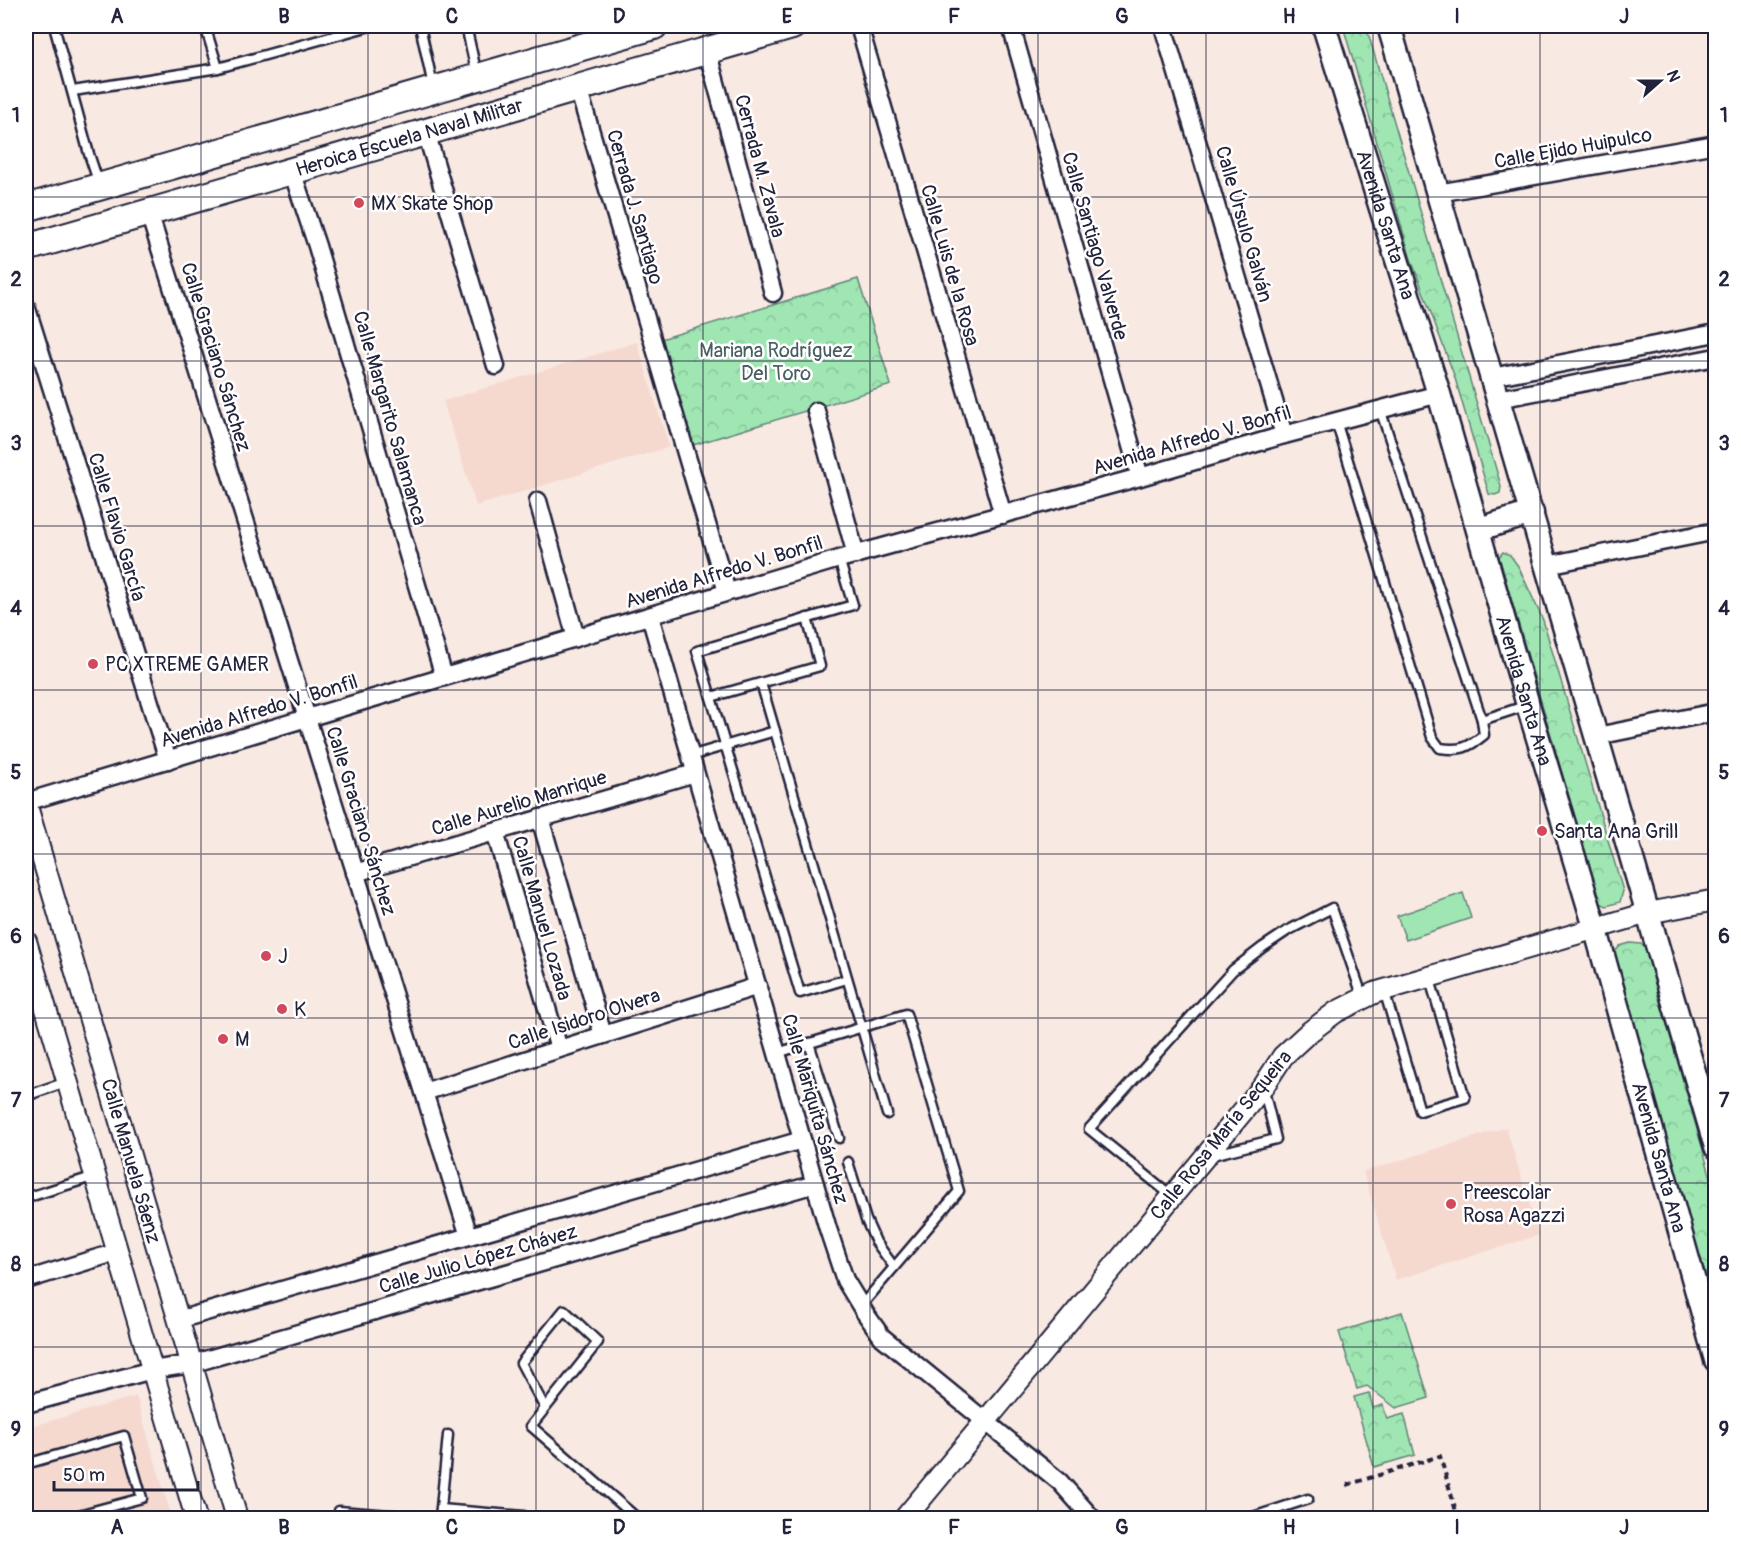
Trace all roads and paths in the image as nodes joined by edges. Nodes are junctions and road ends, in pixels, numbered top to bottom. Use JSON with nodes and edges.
{"nodes":[{"id":1,"x":54,"y":26,"type":"edge"},
{"id":2,"x":205,"y":26,"type":"edge"},
{"id":3,"x":370,"y":26,"type":"edge"},
{"id":4,"x":420,"y":26,"type":"edge"},
{"id":5,"x":466,"y":26,"type":"edge"},
{"id":6,"x":654,"y":26,"type":"edge"},
{"id":7,"x":792,"y":26,"type":"edge"},
{"id":8,"x":859,"y":26,"type":"edge"},
{"id":9,"x":1011,"y":26,"type":"edge"},
{"id":10,"x":1163,"y":26,"type":"edge"},
{"id":11,"x":1324,"y":26,"type":"edge"},
{"id":12,"x":1389,"y":26,"type":"edge"},
{"id":13,"x":707,"y":50,"type":"junction"},
{"id":14,"x":218,"y":68,"type":"junction"},
{"id":15,"x":477,"y":78,"type":"junction"},
{"id":16,"x":578,"y":88,"type":"junction"},
{"id":17,"x":433,"y":90,"type":"junction"},
{"id":18,"x":73,"y":91,"type":"junction"},
{"id":19,"x":426,"y":132,"type":"junction"},
{"id":20,"x":1716,"y":144,"type":"edge"},
{"id":21,"x":291,"y":171,"type":"junction"},
{"id":22,"x":100,"y":186,"type":"junction"},
{"id":23,"x":1438,"y":193,"type":"junction"},
{"id":24,"x":26,"y":208,"type":"edge"},
{"id":25,"x":149,"y":213,"type":"junction"},
{"id":26,"x":26,"y":248,"type":"edge"},
{"id":27,"x":772,"y":293,"type":"dead end"},
{"id":28,"x":26,"y":306,"type":"edge"},
{"id":29,"x":1716,"y":333,"type":"edge"},
{"id":30,"x":1716,"y":357,"type":"edge"},
{"id":31,"x":496,"y":366,"type":"dead end"},
{"id":32,"x":1495,"y":388,"type":"junction"},
{"id":33,"x":1439,"y":394,"type":"junction"},
{"id":34,"x":1380,"y":409,"type":"junction"},
{"id":35,"x":816,"y":411,"type":"dead end"},
{"id":36,"x":1336,"y":421,"type":"junction"},
{"id":37,"x":1284,"y":435,"type":"junction"},
{"id":38,"x":1140,"y":477,"type":"junction"},
{"id":39,"x":538,"y":501,"type":"dead end"},
{"id":40,"x":1532,"y":513,"type":"junction"},
{"id":41,"x":1003,"y":515,"type":"junction"},
{"id":42,"x":1479,"y":529,"type":"junction"},
{"id":43,"x":1716,"y":531,"type":"edge"},
{"id":44,"x":856,"y":555,"type":"junction"},
{"id":45,"x":839,"y":559,"type":"junction"},
{"id":46,"x":1547,"y":565,"type":"junction"},
{"id":47,"x":727,"y":592,"type":"junction"},
{"id":48,"x":650,"y":616,"type":"junction"},
{"id":49,"x":807,"y":618,"type":"junction"},
{"id":50,"x":576,"y":638,"type":"junction"},
{"id":51,"x":444,"y":677,"type":"junction"},
{"id":52,"x":761,"y":683,"type":"junction"},
{"id":53,"x":711,"y":697,"type":"junction"},
{"id":54,"x":1528,"y":705,"type":"junction"},
{"id":55,"x":1716,"y":712,"type":"edge"},
{"id":56,"x":307,"y":718,"type":"junction"},
{"id":57,"x":1482,"y":720,"type":"junction"},
{"id":58,"x":775,"y":731,"type":"junction"},
{"id":59,"x":1597,"y":736,"type":"junction"},
{"id":60,"x":725,"y":746,"type":"junction"},
{"id":61,"x":168,"y":760,"type":"junction"},
{"id":62,"x":693,"y":764,"type":"junction"},
{"id":63,"x":26,"y":803,"type":"edge"},
{"id":64,"x":540,"y":818,"type":"junction"},
{"id":65,"x":495,"y":832,"type":"junction"},
{"id":66,"x":356,"y":873,"type":"junction"},
{"id":67,"x":1716,"y":900,"type":"edge"},
{"id":68,"x":1648,"y":913,"type":"junction"},
{"id":69,"x":1595,"y":927,"type":"junction"},
{"id":70,"x":27,"y":951,"type":"edge"},
{"id":71,"x":1429,"y":976,"type":"junction"},
{"id":72,"x":848,"y":979,"type":"junction"},
{"id":73,"x":758,"y":986,"type":"junction"},
{"id":74,"x":1384,"y":990,"type":"junction"},
{"id":75,"x":1363,"y":998,"type":"junction"},
{"id":76,"x":861,"y":1027,"type":"junction"},
{"id":77,"x":603,"y":1035,"type":"junction"},
{"id":78,"x":809,"y":1043,"type":"junction"},
{"id":79,"x":559,"y":1049,"type":"junction"},
{"id":80,"x":777,"y":1053,"type":"junction"},
{"id":81,"x":67,"y":1082,"type":"junction"},
{"id":82,"x":1263,"y":1087,"type":"junction"},
{"id":83,"x":424,"y":1092,"type":"junction"},
{"id":84,"x":26,"y":1095,"type":"edge"},
{"id":85,"x":887,"y":1114,"type":"dead end"},
{"id":86,"x":839,"y":1138,"type":"dead end"},
{"id":87,"x":802,"y":1140,"type":"junction"},
{"id":88,"x":1716,"y":1147,"type":"edge"},
{"id":89,"x":1204,"y":1157,"type":"junction"},
{"id":90,"x":848,"y":1162,"type":"dead end"},
{"id":91,"x":95,"y":1176,"type":"junction"},
{"id":92,"x":815,"y":1184,"type":"junction"},
{"id":93,"x":1172,"y":1197,"type":"junction"},
{"id":94,"x":26,"y":1198,"type":"edge"},
{"id":95,"x":469,"y":1236,"type":"junction"},
{"id":96,"x":117,"y":1252,"type":"junction"},
{"id":97,"x":894,"y":1267,"type":"junction"},
{"id":98,"x":26,"y":1280,"type":"edge"},
{"id":99,"x":861,"y":1307,"type":"junction"},
{"id":100,"x":178,"y":1320,"type":"junction"},
{"id":101,"x":1716,"y":1360,"type":"edge"},
{"id":102,"x":191,"y":1364,"type":"junction"},
{"id":103,"x":152,"y":1370,"type":"junction"},
{"id":104,"x":26,"y":1404,"type":"edge"},
{"id":105,"x":545,"y":1408,"type":"junction"},
{"id":106,"x":985,"y":1422,"type":"junction"},
{"id":107,"x":448,"y":1435,"type":"dead end"},
{"id":108,"x":26,"y":1464,"type":"edge"},
{"id":109,"x":1347,"y":1485,"type":"dead end"},
{"id":110,"x":1308,"y":1499,"type":"dead end"},
{"id":111,"x":441,"y":1509,"type":"junction"},
{"id":112,"x":339,"y":1511,"type":"dead end"},
{"id":113,"x":524,"y":1516,"type":"dead end"},
{"id":114,"x":67,"y":1518,"type":"edge"},
{"id":115,"x":196,"y":1518,"type":"edge"},
{"id":116,"x":237,"y":1518,"type":"edge"},
{"id":117,"x":429,"y":1518,"type":"edge"},
{"id":118,"x":440,"y":1518,"type":"edge"},
{"id":119,"x":637,"y":1518,"type":"edge"},
{"id":120,"x":905,"y":1518,"type":"edge"},
{"id":121,"x":1092,"y":1518,"type":"edge"},
{"id":122,"x":1250,"y":1518,"type":"edge"},
{"id":123,"x":1458,"y":1518,"type":"edge"}],
"edges":[{"from":1,"to":18,"type":"lane"},
{"from":2,"to":14,"type":"lane"},
{"from":3,"to":14,"type":"lane"},
{"from":4,"to":17,"type":"lane"},
{"from":5,"to":15,"type":"lane"},
{"from":6,"to":15,"type":"main road","name":"Heroica Escuela Naval Militar"},
{"from":7,"to":13,"type":"main road","name":"Heroica Escuela Naval Militar"},
{"from":8,"to":41,"type":"street","name":"Calle Luis de la Rosa"},
{"from":9,"to":38,"type":"street","name":"Calle Santiago Valverde"},
{"from":10,"to":37,"type":"street","name":"Calle Úrsulo Galván"},
{"from":11,"to":33,"type":"main road","name":"Avenida Santa Ana"},
{"from":12,"to":23,"type":"main road"},
{"from":13,"to":16,"type":"main road","name":"Heroica Escuela Naval Militar"},
{"from":13,"to":27,"type":"street","name":"Cerrada M. Zavala"},
{"from":14,"to":18,"type":"lane"},
{"from":15,"to":17,"type":"main road","name":"Heroica Escuela Naval Militar"},
{"from":16,"to":19,"type":"main road","name":"Heroica Escuela Naval Militar"},
{"from":16,"to":47,"type":"street","name":"Cerrada J. Santiago"},
{"from":17,"to":22,"type":"main road","name":"Heroica Escuela Naval Militar"},
{"from":18,"to":22,"type":"lane"},
{"from":19,"to":21,"type":"main road","name":"Heroica Escuela Naval Militar"},
{"from":19,"to":31,"type":"street"},
{"from":20,"to":23,"type":"street","name":"Calle Ejido Huipulco"},
{"from":21,"to":25,"type":"main road","name":"Heroica Escuela Naval Militar"},
{"from":21,"to":51,"type":"street","name":"Calle Margarito Salamanca"},
{"from":22,"to":24,"type":"main road","name":"Heroica Escuela Naval Militar"},
{"from":23,"to":32,"type":"main road"},
{"from":25,"to":26,"type":"main road","name":"Heroica Escuela Naval Militar"},
{"from":25,"to":56,"type":"street","name":"Calle Graciano Sánchez"},
{"from":28,"to":61,"type":"street","name":"Calle Flavio García"},
{"from":29,"to":32,"type":"street"},
{"from":30,"to":32,"type":"street"},
{"from":32,"to":40,"type":"main road"},
{"from":33,"to":34,"type":"street","name":"Avenida Alfredo V. Bonfil"},
{"from":33,"to":42,"type":"main road","name":"Avenida Santa Ana"},
{"from":34,"to":36,"type":"street","name":"Avenida Alfredo V. Bonfil"},
{"from":34,"to":57,"type":"lane"},
{"from":35,"to":44,"type":"street"},
{"from":36,"to":37,"type":"street","name":"Avenida Alfredo V. Bonfil"},
{"from":36,"to":57,"type":"lane"},
{"from":37,"to":38,"type":"street","name":"Avenida Alfredo V. Bonfil"},
{"from":38,"to":41,"type":"street","name":"Avenida Alfredo V. Bonfil"},
{"from":39,"to":50,"type":"street"},
{"from":40,"to":42,"type":"main road"},
{"from":40,"to":46,"type":"main road"},
{"from":41,"to":44,"type":"street","name":"Avenida Alfredo V. Bonfil"},
{"from":42,"to":54,"type":"main road","name":"Avenida Santa Ana"},
{"from":43,"to":46,"type":"street"},
{"from":44,"to":45,"type":"street","name":"Avenida Alfredo V. Bonfil"},
{"from":45,"to":47,"type":"street","name":"Avenida Alfredo V. Bonfil"},
{"from":45,"to":49,"type":"lane"},
{"from":46,"to":59,"type":"main road"},
{"from":47,"to":48,"type":"street","name":"Avenida Alfredo V. Bonfil"},
{"from":48,"to":50,"type":"street","name":"Avenida Alfredo V. Bonfil"},
{"from":48,"to":62,"type":"street","name":"Calle Mariquita Sánchez"},
{"from":49,"to":52,"type":"lane"},
{"from":49,"to":53,"type":"lane"},
{"from":50,"to":51,"type":"street","name":"Avenida Alfredo V. Bonfil"},
{"from":51,"to":56,"type":"street","name":"Avenida Alfredo V. Bonfil"},
{"from":52,"to":53,"type":"lane"},
{"from":52,"to":58,"type":"lane"},
{"from":53,"to":60,"type":"lane"},
{"from":54,"to":57,"type":"lane"},
{"from":54,"to":69,"type":"main road","name":"Avenida Santa Ana"},
{"from":55,"to":59,"type":"street"},
{"from":56,"to":61,"type":"street","name":"Avenida Alfredo V. Bonfil"},
{"from":56,"to":66,"type":"street","name":"Calle Graciano Sánchez"},
{"from":58,"to":60,"type":"lane"},
{"from":58,"to":72,"type":"lane"},
{"from":59,"to":68,"type":"main road"},
{"from":60,"to":62,"type":"lane"},
{"from":60,"to":72,"type":"lane"},
{"from":61,"to":63,"type":"street","name":"Avenida Alfredo V. Bonfil"},
{"from":62,"to":64,"type":"street","name":"Calle Aurelio Manrique"},
{"from":62,"to":73,"type":"street","name":"Calle Mariquita Sánchez"},
{"from":63,"to":100,"type":"street","name":"Calle Manuela Sáenz"},
{"from":64,"to":65,"type":"street","name":"Calle Aurelio Manrique"},
{"from":64,"to":77,"type":"street","name":"Calle Manuel Lozada"},
{"from":65,"to":66,"type":"street","name":"Calle Aurelio Manrique"},
{"from":65,"to":79,"type":"street","name":"Calle Manuel Lozada"},
{"from":66,"to":83,"type":"street","name":"Calle Graciano Sánchez"},
{"from":67,"to":68,"type":"street","name":"Calle Rosa María Sequeira"},
{"from":68,"to":69,"type":"street","name":"Calle Rosa María Sequeira"},
{"from":68,"to":88,"type":"main road"},
{"from":69,"to":71,"type":"street","name":"Calle Rosa María Sequeira"},
{"from":69,"to":101,"type":"main road","name":"Avenida Santa Ana"},
{"from":70,"to":81,"type":"street","name":"Calle Manuela Sáenz"},
{"from":71,"to":74,"type":"street","name":"Calle Rosa María Sequeira"},
{"from":71,"to":74,"type":"lane"},
{"from":72,"to":76,"type":"lane"},
{"from":73,"to":77,"type":"street","name":"Calle Isidoro Olvera"},
{"from":73,"to":80,"type":"street","name":"Calle Mariquita Sánchez"},
{"from":74,"to":75,"type":"street","name":"Calle Rosa María Sequeira"},
{"from":75,"to":82,"type":"street","name":"Calle Rosa María Sequeira"},
{"from":75,"to":93,"type":"lane"},
{"from":76,"to":78,"type":"lane"},
{"from":76,"to":85,"type":"lane"},
{"from":76,"to":97,"type":"lane"},
{"from":77,"to":79,"type":"street","name":"Calle Isidoro Olvera"},
{"from":78,"to":80,"type":"lane"},
{"from":78,"to":86,"type":"lane"},
{"from":79,"to":83,"type":"street","name":"Calle Isidoro Olvera"},
{"from":80,"to":87,"type":"street","name":"Calle Mariquita Sánchez"},
{"from":81,"to":84,"type":"lane"},
{"from":81,"to":91,"type":"street","name":"Calle Manuela Sáenz"},
{"from":82,"to":89,"type":"street","name":"Calle Rosa María Sequeira"},
{"from":82,"to":89,"type":"lane"},
{"from":83,"to":95,"type":"street","name":"Calle Graciano Sánchez"},
{"from":87,"to":92,"type":"street","name":"Calle Mariquita Sánchez"},
{"from":87,"to":95,"type":"street","name":"Calle Julio López Chávez"},
{"from":89,"to":93,"type":"street","name":"Calle Rosa María Sequeira"},
{"from":90,"to":97,"type":"lane"},
{"from":91,"to":94,"type":"lane"},
{"from":91,"to":96,"type":"street","name":"Calle Manuela Sáenz"},
{"from":92,"to":99,"type":"street","name":"Calle Mariquita Sánchez"},
{"from":92,"to":102,"type":"street","name":"Calle Julio López Chávez"},
{"from":93,"to":106,"type":"street","name":"Calle Rosa María Sequeira"},
{"from":95,"to":100,"type":"street","name":"Calle Julio López Chávez"},
{"from":96,"to":98,"type":"street"},
{"from":96,"to":103,"type":"street","name":"Calle Manuela Sáenz"},
{"from":97,"to":99,"type":"lane"},
{"from":99,"to":106,"type":"street","name":"Calle Mariquita Sánchez"},
{"from":100,"to":102,"type":"street","name":"Calle Manuela Sáenz"},
{"from":102,"to":103,"type":"street","name":"Calle Julio López Chávez"},
{"from":102,"to":116,"type":"street","name":"Calle Manuela Sáenz"},
{"from":103,"to":104,"type":"street","name":"Calle Julio López Chávez"},
{"from":103,"to":115,"type":"street","name":"Calle Manuela Sáenz"},
{"from":105,"to":105,"type":"lane"},
{"from":105,"to":119,"type":"lane"},
{"from":106,"to":120,"type":"street","name":"Calle Rosa María Sequeira"},
{"from":106,"to":121,"type":"street","name":"Calle Mariquita Sánchez"},
{"from":107,"to":111,"type":"lane"},
{"from":108,"to":114,"type":"lane"},
{"from":109,"to":123,"type":"path"},
{"from":110,"to":122,"type":"lane"},
{"from":111,"to":113,"type":"lane"},
{"from":111,"to":118,"type":"lane"},
{"from":112,"to":117,"type":"lane"}]}
